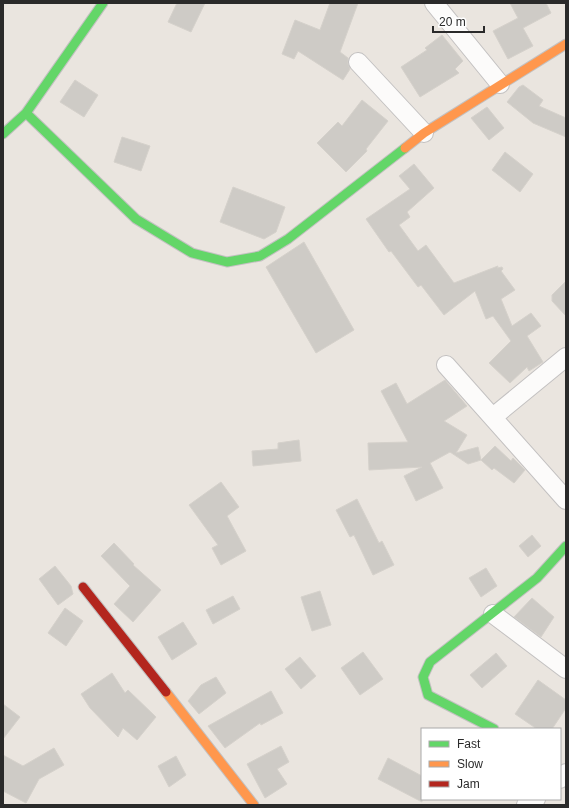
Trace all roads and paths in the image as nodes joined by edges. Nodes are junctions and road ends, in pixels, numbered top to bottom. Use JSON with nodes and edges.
{"nodes":[{"id":1,"x":103,"y":3,"type":"edge"},
{"id":2,"x":434,"y":3,"type":"edge"},
{"id":3,"x":566,"y":44,"type":"edge"},
{"id":4,"x":358,"y":62,"type":"dead end"},
{"id":5,"x":500,"y":84,"type":"junction"},
{"id":6,"x":26,"y":113,"type":"junction"},
{"id":7,"x":3,"y":134,"type":"edge"},
{"id":8,"x":424,"y":134,"type":"junction"},
{"id":9,"x":566,"y":357,"type":"edge"},
{"id":10,"x":446,"y":365,"type":"dead end"},
{"id":11,"x":493,"y":417,"type":"junction"},
{"id":12,"x":566,"y":500,"type":"edge"},
{"id":13,"x":566,"y":546,"type":"edge"},
{"id":14,"x":83,"y":586,"type":"dead end"},
{"id":15,"x":493,"y":614,"type":"junction"},
{"id":16,"x":566,"y":669,"type":"edge"},
{"id":17,"x":492,"y":728,"type":"edge"},
{"id":18,"x":254,"y":805,"type":"edge"}],
"edges":[{"from":1,"to":6,"type":"street"},
{"from":2,"to":5,"type":"street"},
{"from":3,"to":5,"type":"street"},
{"from":4,"to":8,"type":"street"},
{"from":5,"to":8,"type":"street"},
{"from":6,"to":7,"type":"street"},
{"from":6,"to":8,"type":"street"},
{"from":9,"to":11,"type":"street"},
{"from":10,"to":11,"type":"street"},
{"from":11,"to":12,"type":"street"},
{"from":13,"to":15,"type":"street"},
{"from":14,"to":18,"type":"street"},
{"from":15,"to":16,"type":"street"},
{"from":15,"to":17,"type":"street"}]}
